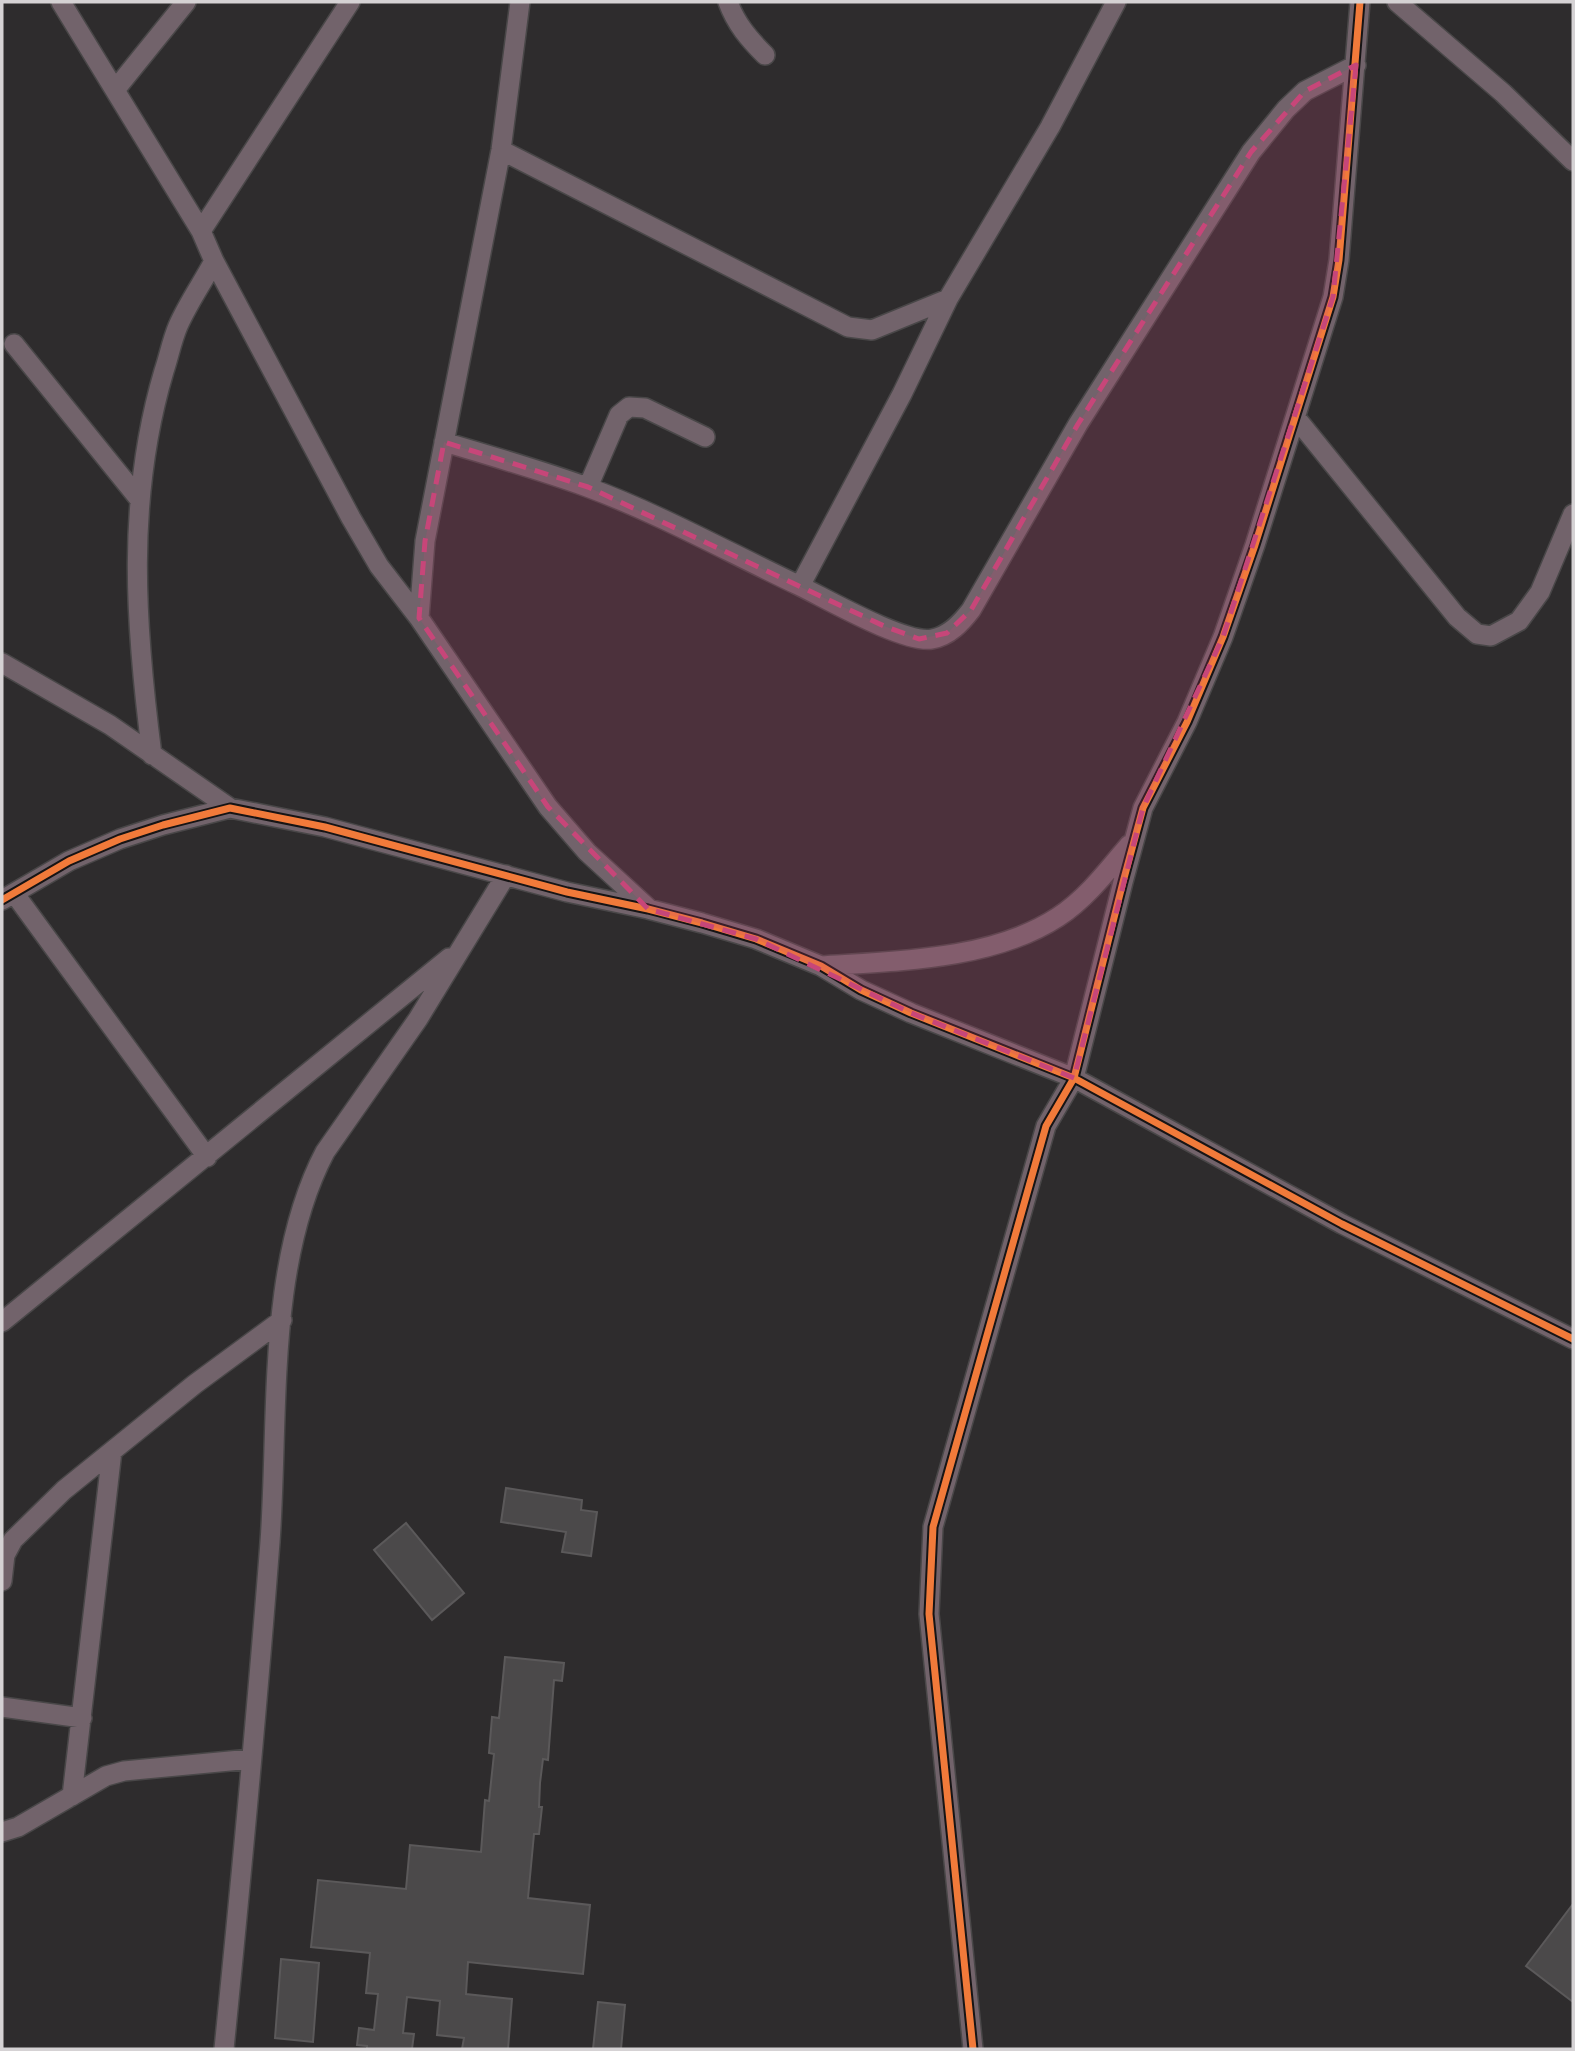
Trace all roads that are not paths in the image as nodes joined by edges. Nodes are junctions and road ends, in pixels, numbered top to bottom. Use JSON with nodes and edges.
{"nodes":[{"id":1,"x":61,"y":2,"type":"edge"},
{"id":2,"x":186,"y":2,"type":"edge"},
{"id":3,"x":350,"y":2,"type":"edge"},
{"id":4,"x":520,"y":2,"type":"edge"},
{"id":5,"x":728,"y":2,"type":"edge"},
{"id":6,"x":1116,"y":2,"type":"edge"},
{"id":7,"x":1359,"y":2,"type":"edge"},
{"id":8,"x":1397,"y":2,"type":"edge"},
{"id":9,"x":765,"y":55,"type":"dead end"},
{"id":10,"x":1356,"y":65,"type":"junction"},
{"id":11,"x":115,"y":90,"type":"junction"},
{"id":12,"x":501,"y":150,"type":"junction"},
{"id":13,"x":1573,"y":161,"type":"edge"},
{"id":14,"x":201,"y":231,"type":"junction"},
{"id":15,"x":214,"y":261,"type":"junction"},
{"id":16,"x":948,"y":299,"type":"junction"},
{"id":17,"x":14,"y":344,"type":"dead end"},
{"id":18,"x":1296,"y":418,"type":"junction"},
{"id":19,"x":705,"y":437,"type":"dead end"},
{"id":20,"x":444,"y":442,"type":"junction"},
{"id":21,"x":588,"y":487,"type":"junction"},
{"id":22,"x":140,"y":500,"type":"junction"},
{"id":23,"x":1573,"y":514,"type":"edge"},
{"id":24,"x":800,"y":586,"type":"junction"},
{"id":25,"x":419,"y":618,"type":"junction"},
{"id":26,"x":2,"y":663,"type":"edge"},
{"id":27,"x":152,"y":755,"type":"junction"},
{"id":28,"x":230,"y":808,"type":"junction"},
{"id":29,"x":1134,"y":839,"type":"junction"},
{"id":30,"x":506,"y":875,"type":"junction"},
{"id":31,"x":8,"y":897,"type":"edge"},
{"id":32,"x":648,"y":909,"type":"junction"},
{"id":33,"x":461,"y":949,"type":"junction"},
{"id":34,"x":821,"y":965,"type":"junction"},
{"id":35,"x":1074,"y":1078,"type":"junction"},
{"id":36,"x":207,"y":1157,"type":"junction"},
{"id":37,"x":282,"y":1320,"type":"junction"},
{"id":38,"x":2,"y":1322,"type":"edge"},
{"id":39,"x":1573,"y":1339,"type":"edge"},
{"id":40,"x":112,"y":1451,"type":"junction"},
{"id":41,"x":2,"y":1581,"type":"edge"},
{"id":42,"x":2,"y":1707,"type":"edge"},
{"id":43,"x":82,"y":1718,"type":"junction"},
{"id":44,"x":251,"y":1759,"type":"junction"},
{"id":45,"x":72,"y":1796,"type":"junction"},
{"id":46,"x":2,"y":1832,"type":"edge"},
{"id":47,"x":224,"y":2049,"type":"edge"},
{"id":48,"x":973,"y":2049,"type":"edge"}],
"edges":[{"from":1,"to":11,"type":"street"},
{"from":2,"to":11,"type":"street"},
{"from":3,"to":14,"type":"street"},
{"from":4,"to":12,"type":"street"},
{"from":5,"to":9,"type":"street"},
{"from":6,"to":16,"type":"street"},
{"from":7,"to":10,"type":"street"},
{"from":8,"to":13,"type":"street"},
{"from":10,"to":18,"type":"street"},
{"from":10,"to":24,"type":"street"},
{"from":11,"to":14,"type":"street"},
{"from":12,"to":16,"type":"street"},
{"from":12,"to":20,"type":"street"},
{"from":14,"to":15,"type":"street"},
{"from":15,"to":22,"type":"street"},
{"from":15,"to":25,"type":"street"},
{"from":16,"to":24,"type":"street"},
{"from":17,"to":22,"type":"street"},
{"from":18,"to":23,"type":"street"},
{"from":18,"to":29,"type":"street"},
{"from":19,"to":21,"type":"street"},
{"from":20,"to":21,"type":"street"},
{"from":20,"to":25,"type":"street"},
{"from":21,"to":24,"type":"street"},
{"from":22,"to":27,"type":"street"},
{"from":25,"to":32,"type":"street"},
{"from":26,"to":27,"type":"street"},
{"from":27,"to":28,"type":"street"},
{"from":28,"to":30,"type":"street"},
{"from":28,"to":31,"type":"street"},
{"from":29,"to":34,"type":"street"},
{"from":29,"to":35,"type":"street"},
{"from":30,"to":32,"type":"street"},
{"from":30,"to":33,"type":"street"},
{"from":31,"to":36,"type":"street"},
{"from":32,"to":34,"type":"street"},
{"from":33,"to":36,"type":"street"},
{"from":33,"to":37,"type":"street"},
{"from":34,"to":35,"type":"street"},
{"from":35,"to":39,"type":"street"},
{"from":35,"to":48,"type":"street"},
{"from":36,"to":38,"type":"street"},
{"from":37,"to":40,"type":"street"},
{"from":37,"to":44,"type":"street"},
{"from":40,"to":41,"type":"street"},
{"from":40,"to":43,"type":"street"},
{"from":42,"to":43,"type":"street"},
{"from":43,"to":45,"type":"street"},
{"from":44,"to":45,"type":"street"},
{"from":44,"to":47,"type":"street"},
{"from":45,"to":46,"type":"street"}]}
